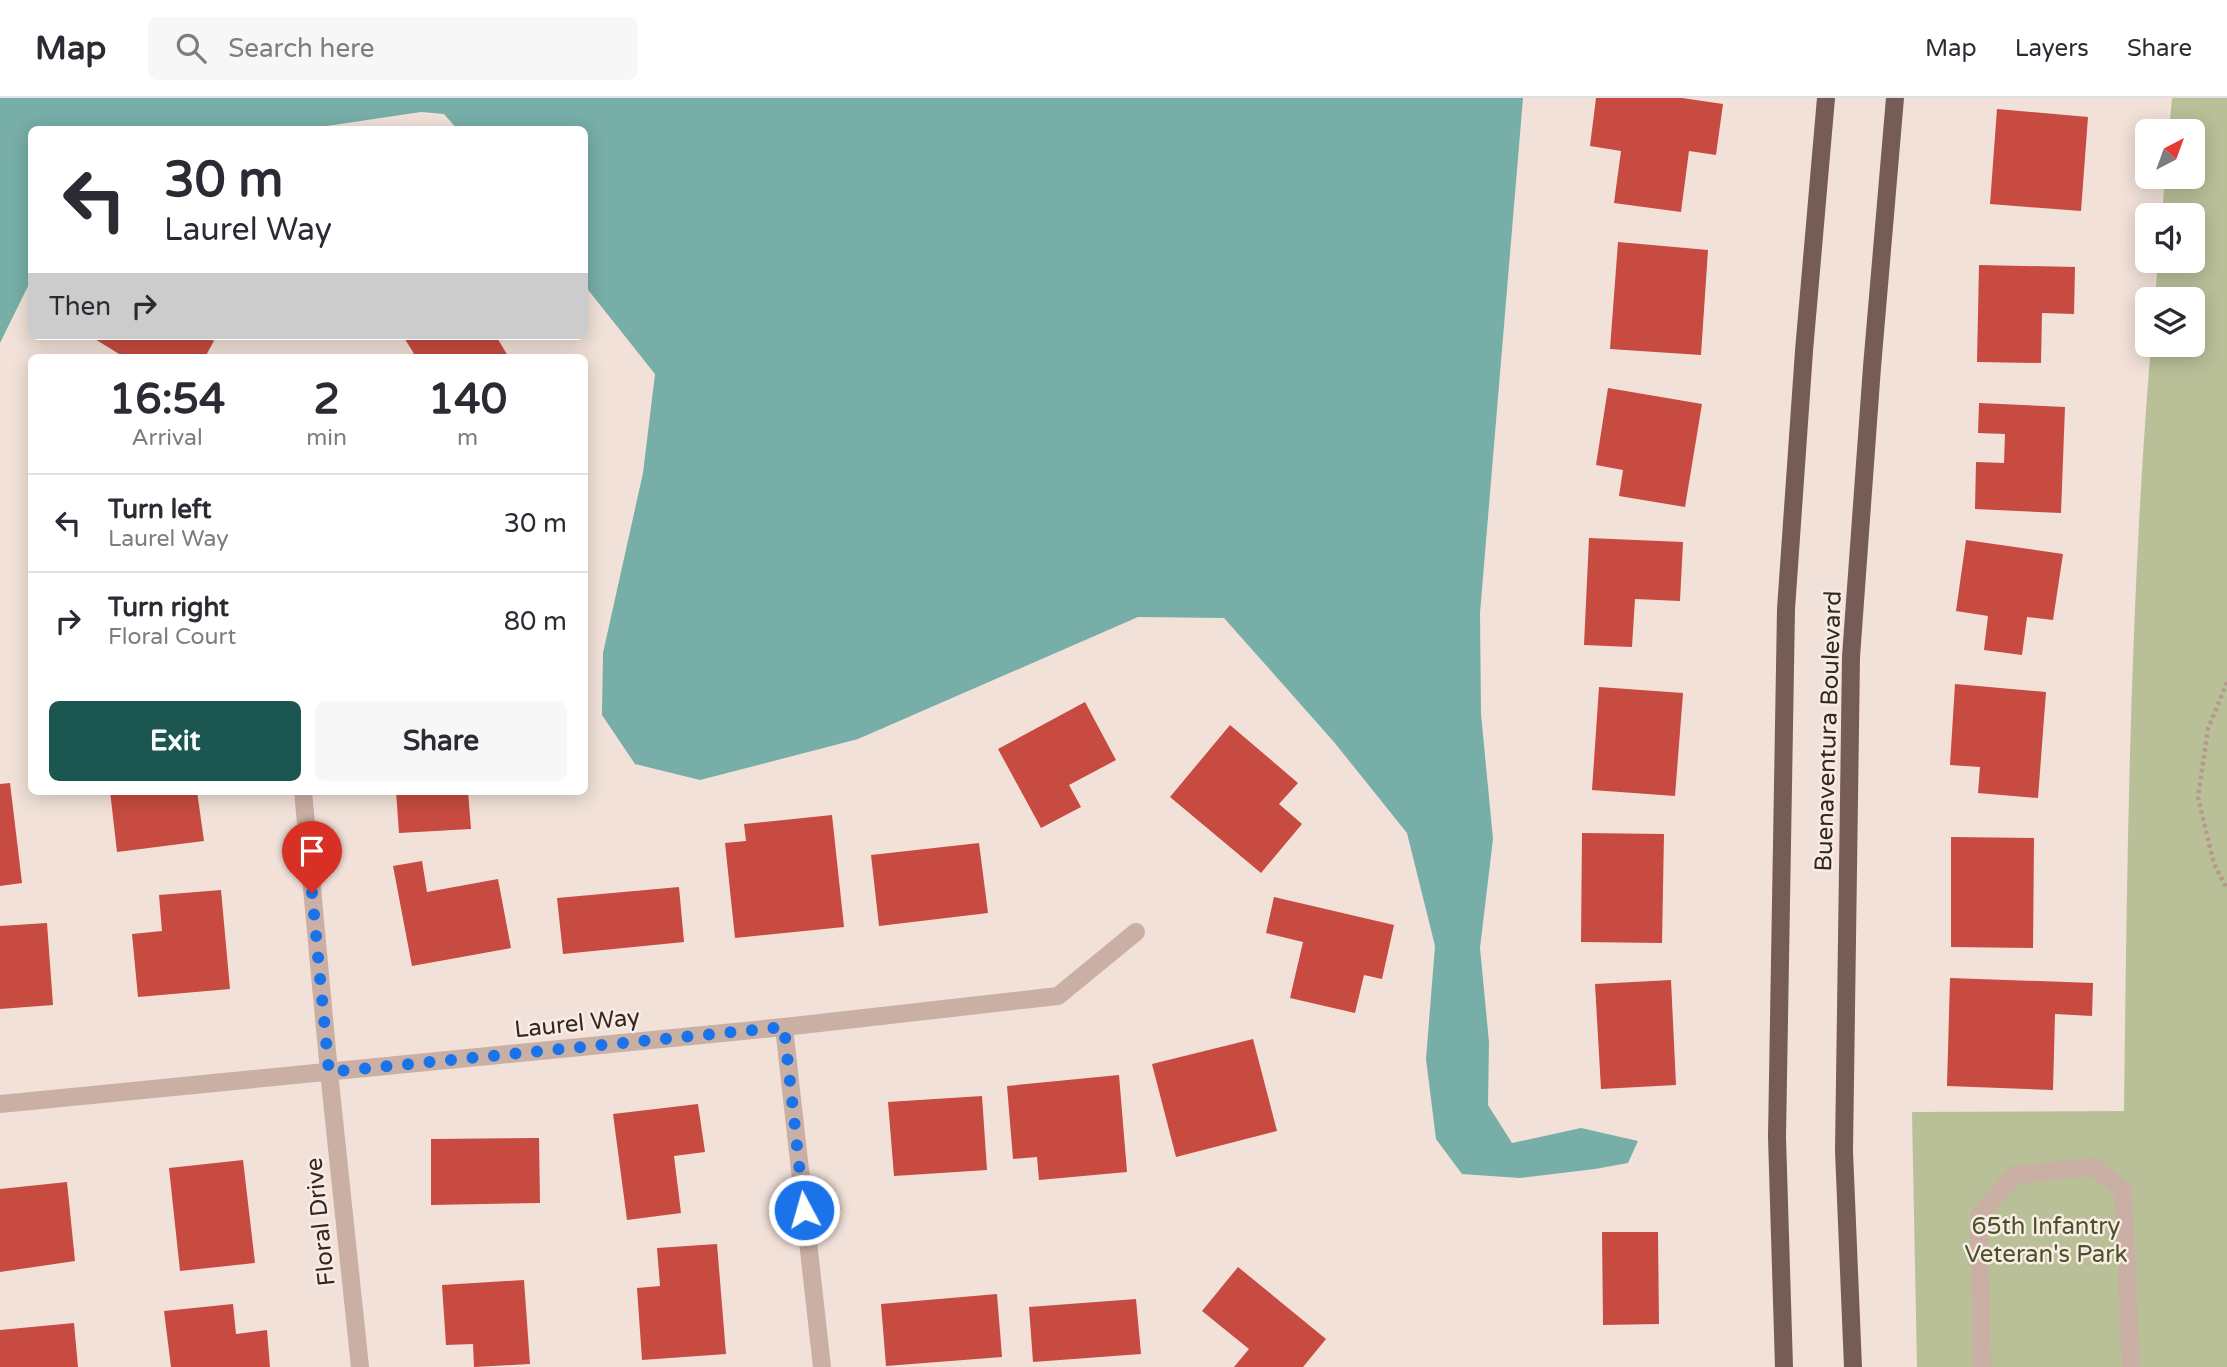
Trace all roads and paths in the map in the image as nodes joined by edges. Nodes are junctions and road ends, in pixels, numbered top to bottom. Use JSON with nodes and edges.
{"nodes":[{"id":1,"x":1826,"y":98,"type":"edge"},
{"id":2,"x":1895,"y":98,"type":"edge"},
{"id":3,"x":2227,"y":682,"type":"edge"},
{"id":4,"x":303,"y":795,"type":"edge"},
{"id":5,"x":2227,"y":889,"type":"edge"},
{"id":6,"x":1136,"y":932,"type":"dead end"},
{"id":7,"x":784,"y":1027,"type":"junction"},
{"id":8,"x":329,"y":1072,"type":"junction"},
{"id":9,"x":0,"y":1104,"type":"edge"},
{"id":10,"x":360,"y":1367,"type":"edge"},
{"id":11,"x":822,"y":1367,"type":"edge"},
{"id":12,"x":1784,"y":1367,"type":"edge"},
{"id":13,"x":1853,"y":1367,"type":"edge"},
{"id":14,"x":1982,"y":1367,"type":"edge"},
{"id":15,"x":2131,"y":1367,"type":"edge"}],
"edges":[{"from":1,"to":12,"type":"main road","name":"Buenaventura Boulevard"},
{"from":2,"to":13,"type":"main road","name":"Buenaventura Boulevard"},
{"from":3,"to":5,"type":"path"},
{"from":4,"to":8,"type":"street","name":"Floral Drive"},
{"from":6,"to":7,"type":"street","name":"Laurel Way"},
{"from":7,"to":8,"type":"street","name":"Laurel Way"},
{"from":7,"to":11,"type":"street"},
{"from":8,"to":9,"type":"street","name":"Laurel Way"},
{"from":8,"to":10,"type":"street","name":"Floral Drive"},
{"from":14,"to":15,"type":"street"}]}
